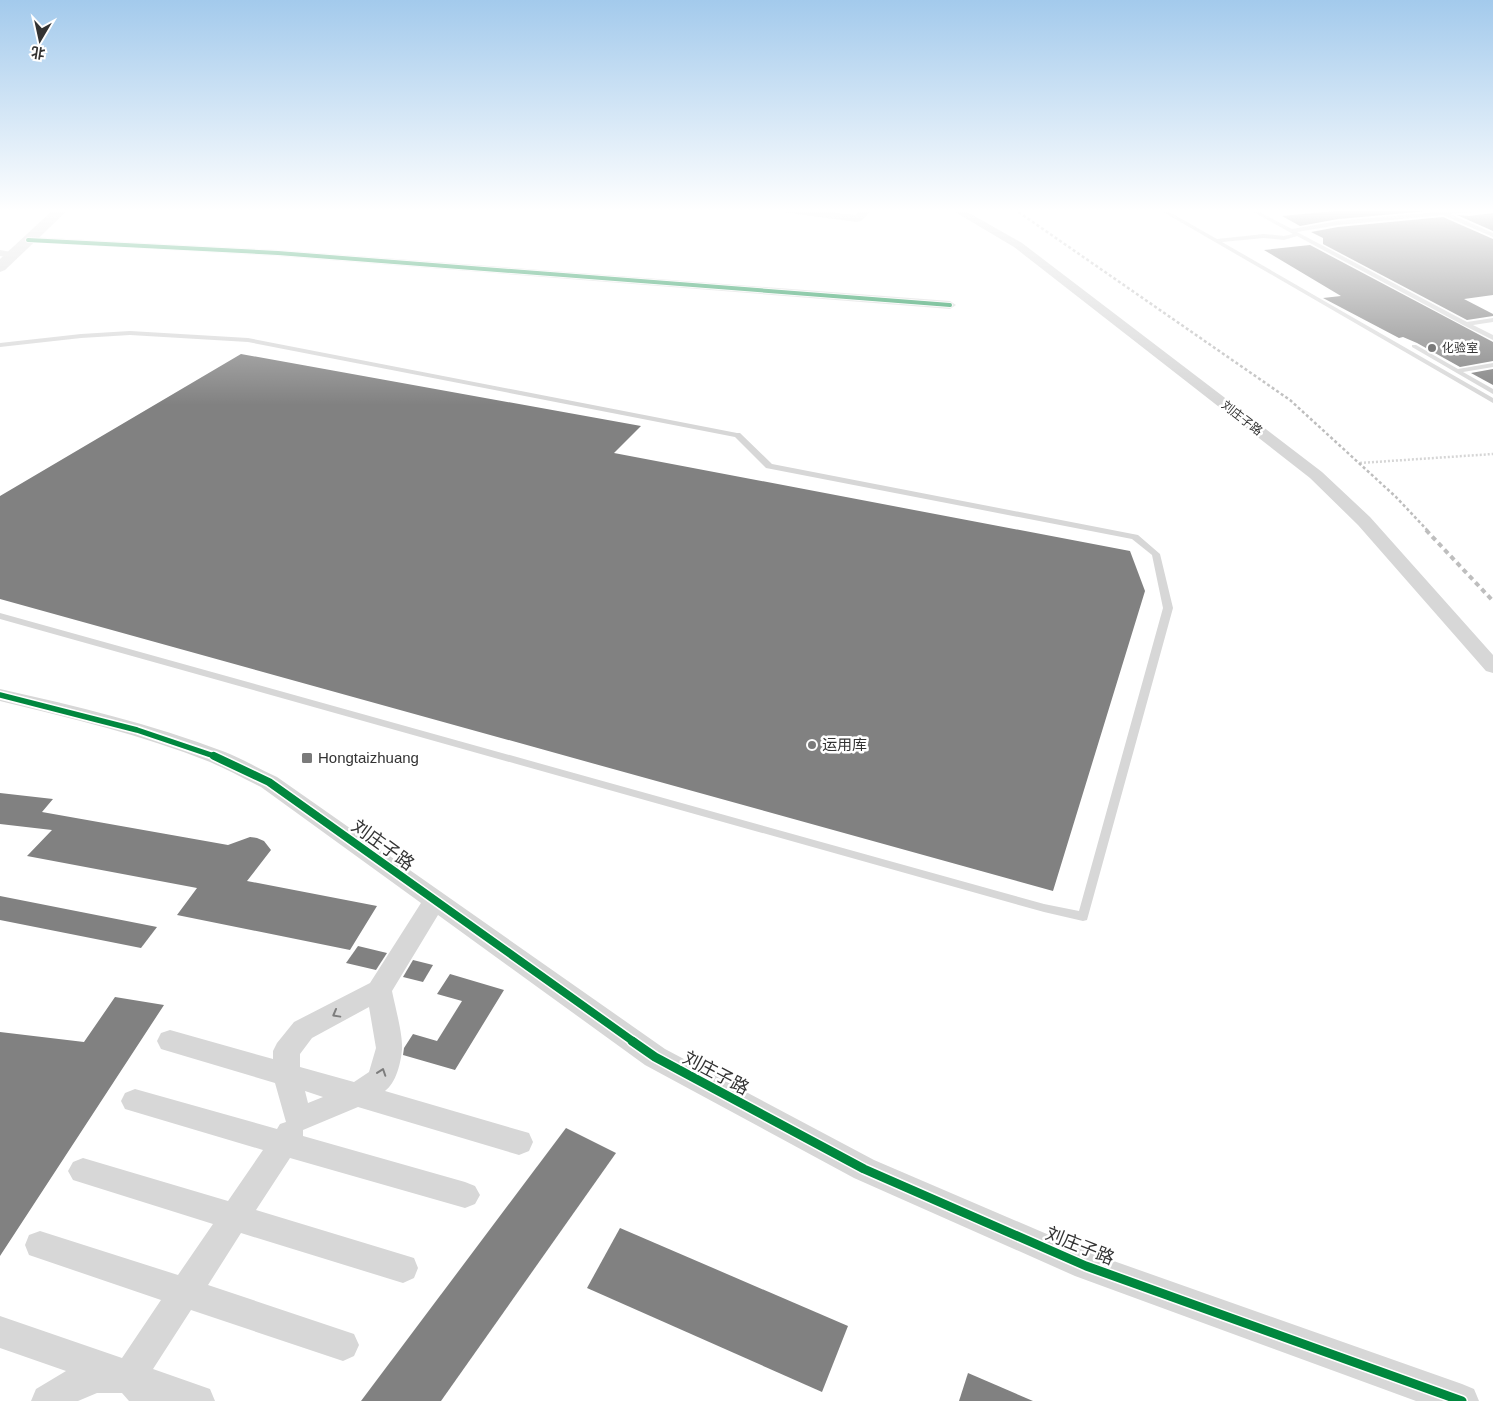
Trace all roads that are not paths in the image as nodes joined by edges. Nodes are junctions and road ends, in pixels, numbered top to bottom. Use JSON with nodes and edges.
{"nodes":[{"id":1,"x":554,"y":274,"type":"edge"},
{"id":2,"x":1056,"y":274,"type":"edge"},
{"id":3,"x":1274,"y":274,"type":"edge"},
{"id":4,"x":1373,"y":274,"type":"edge"},
{"id":5,"x":950,"y":305,"type":"dead end"},
{"id":6,"x":1493,"y":320,"type":"edge"},
{"id":7,"x":1465,"y":324,"type":"junction"},
{"id":8,"x":1493,"y":338,"type":"edge"},
{"id":9,"x":0,"y":345,"type":"edge"},
{"id":10,"x":1414,"y":346,"type":"dead end"},
{"id":11,"x":1493,"y":366,"type":"edge"},
{"id":12,"x":1456,"y":371,"type":"junction"},
{"id":13,"x":1493,"y":392,"type":"edge"},
{"id":14,"x":1493,"y":400,"type":"edge"},
{"id":15,"x":0,"y":616,"type":"edge"},
{"id":16,"x":1493,"y":667,"type":"edge"},
{"id":17,"x":0,"y":695,"type":"edge"},
{"id":18,"x":435,"y":900,"type":"junction"},
{"id":19,"x":379,"y":990,"type":"junction"},
{"id":20,"x":170,"y":1041,"type":"dead end"},
{"id":21,"x":287,"y":1075,"type":"junction"},
{"id":22,"x":357,"y":1095,"type":"junction"},
{"id":23,"x":135,"y":1101,"type":"dead end"},
{"id":24,"x":291,"y":1131,"type":"junction"},
{"id":25,"x":519,"y":1142,"type":"dead end"},
{"id":26,"x":82,"y":1171,"type":"dead end"},
{"id":27,"x":465,"y":1195,"type":"dead end"},
{"id":28,"x":234,"y":1217,"type":"junction"},
{"id":29,"x":40,"y":1245,"type":"dead end"},
{"id":30,"x":403,"y":1268,"type":"dead end"},
{"id":31,"x":184,"y":1292,"type":"junction"},
{"id":32,"x":0,"y":1332,"type":"edge"},
{"id":33,"x":343,"y":1345,"type":"dead end"},
{"id":34,"x":138,"y":1389,"type":"edge"},
{"id":35,"x":48,"y":1401,"type":"edge"},
{"id":36,"x":198,"y":1401,"type":"edge"},
{"id":37,"x":1462,"y":1401,"type":"edge"}],
"edges":[{"from":1,"to":5,"type":"street"},
{"from":2,"to":16,"type":"street","name":"刘庄子路"},
{"from":3,"to":14,"type":"lane"},
{"from":4,"to":7,"type":"lane"},
{"from":6,"to":7,"type":"lane"},
{"from":7,"to":8,"type":"lane"},
{"from":9,"to":15,"type":"lane"},
{"from":10,"to":12,"type":"lane"},
{"from":11,"to":12,"type":"lane"},
{"from":12,"to":13,"type":"lane"},
{"from":17,"to":18,"type":"street","name":"刘庄子路"},
{"from":18,"to":19,"type":"street"},
{"from":18,"to":37,"type":"street","name":"刘庄子路"},
{"from":19,"to":21,"type":"street","one_way":true},
{"from":22,"to":19,"type":"street","one_way":true},
{"from":20,"to":21,"type":"street"},
{"from":21,"to":22,"type":"street"},
{"from":21,"to":24,"type":"street"},
{"from":22,"to":24,"type":"street"},
{"from":22,"to":25,"type":"street"},
{"from":23,"to":24,"type":"street"},
{"from":24,"to":27,"type":"street"},
{"from":24,"to":28,"type":"street"},
{"from":26,"to":28,"type":"street"},
{"from":28,"to":30,"type":"street"},
{"from":28,"to":31,"type":"street"},
{"from":29,"to":31,"type":"street"},
{"from":31,"to":33,"type":"street"},
{"from":31,"to":34,"type":"street"},
{"from":32,"to":34,"type":"street"},
{"from":34,"to":35,"type":"street"},
{"from":34,"to":36,"type":"street"}]}
